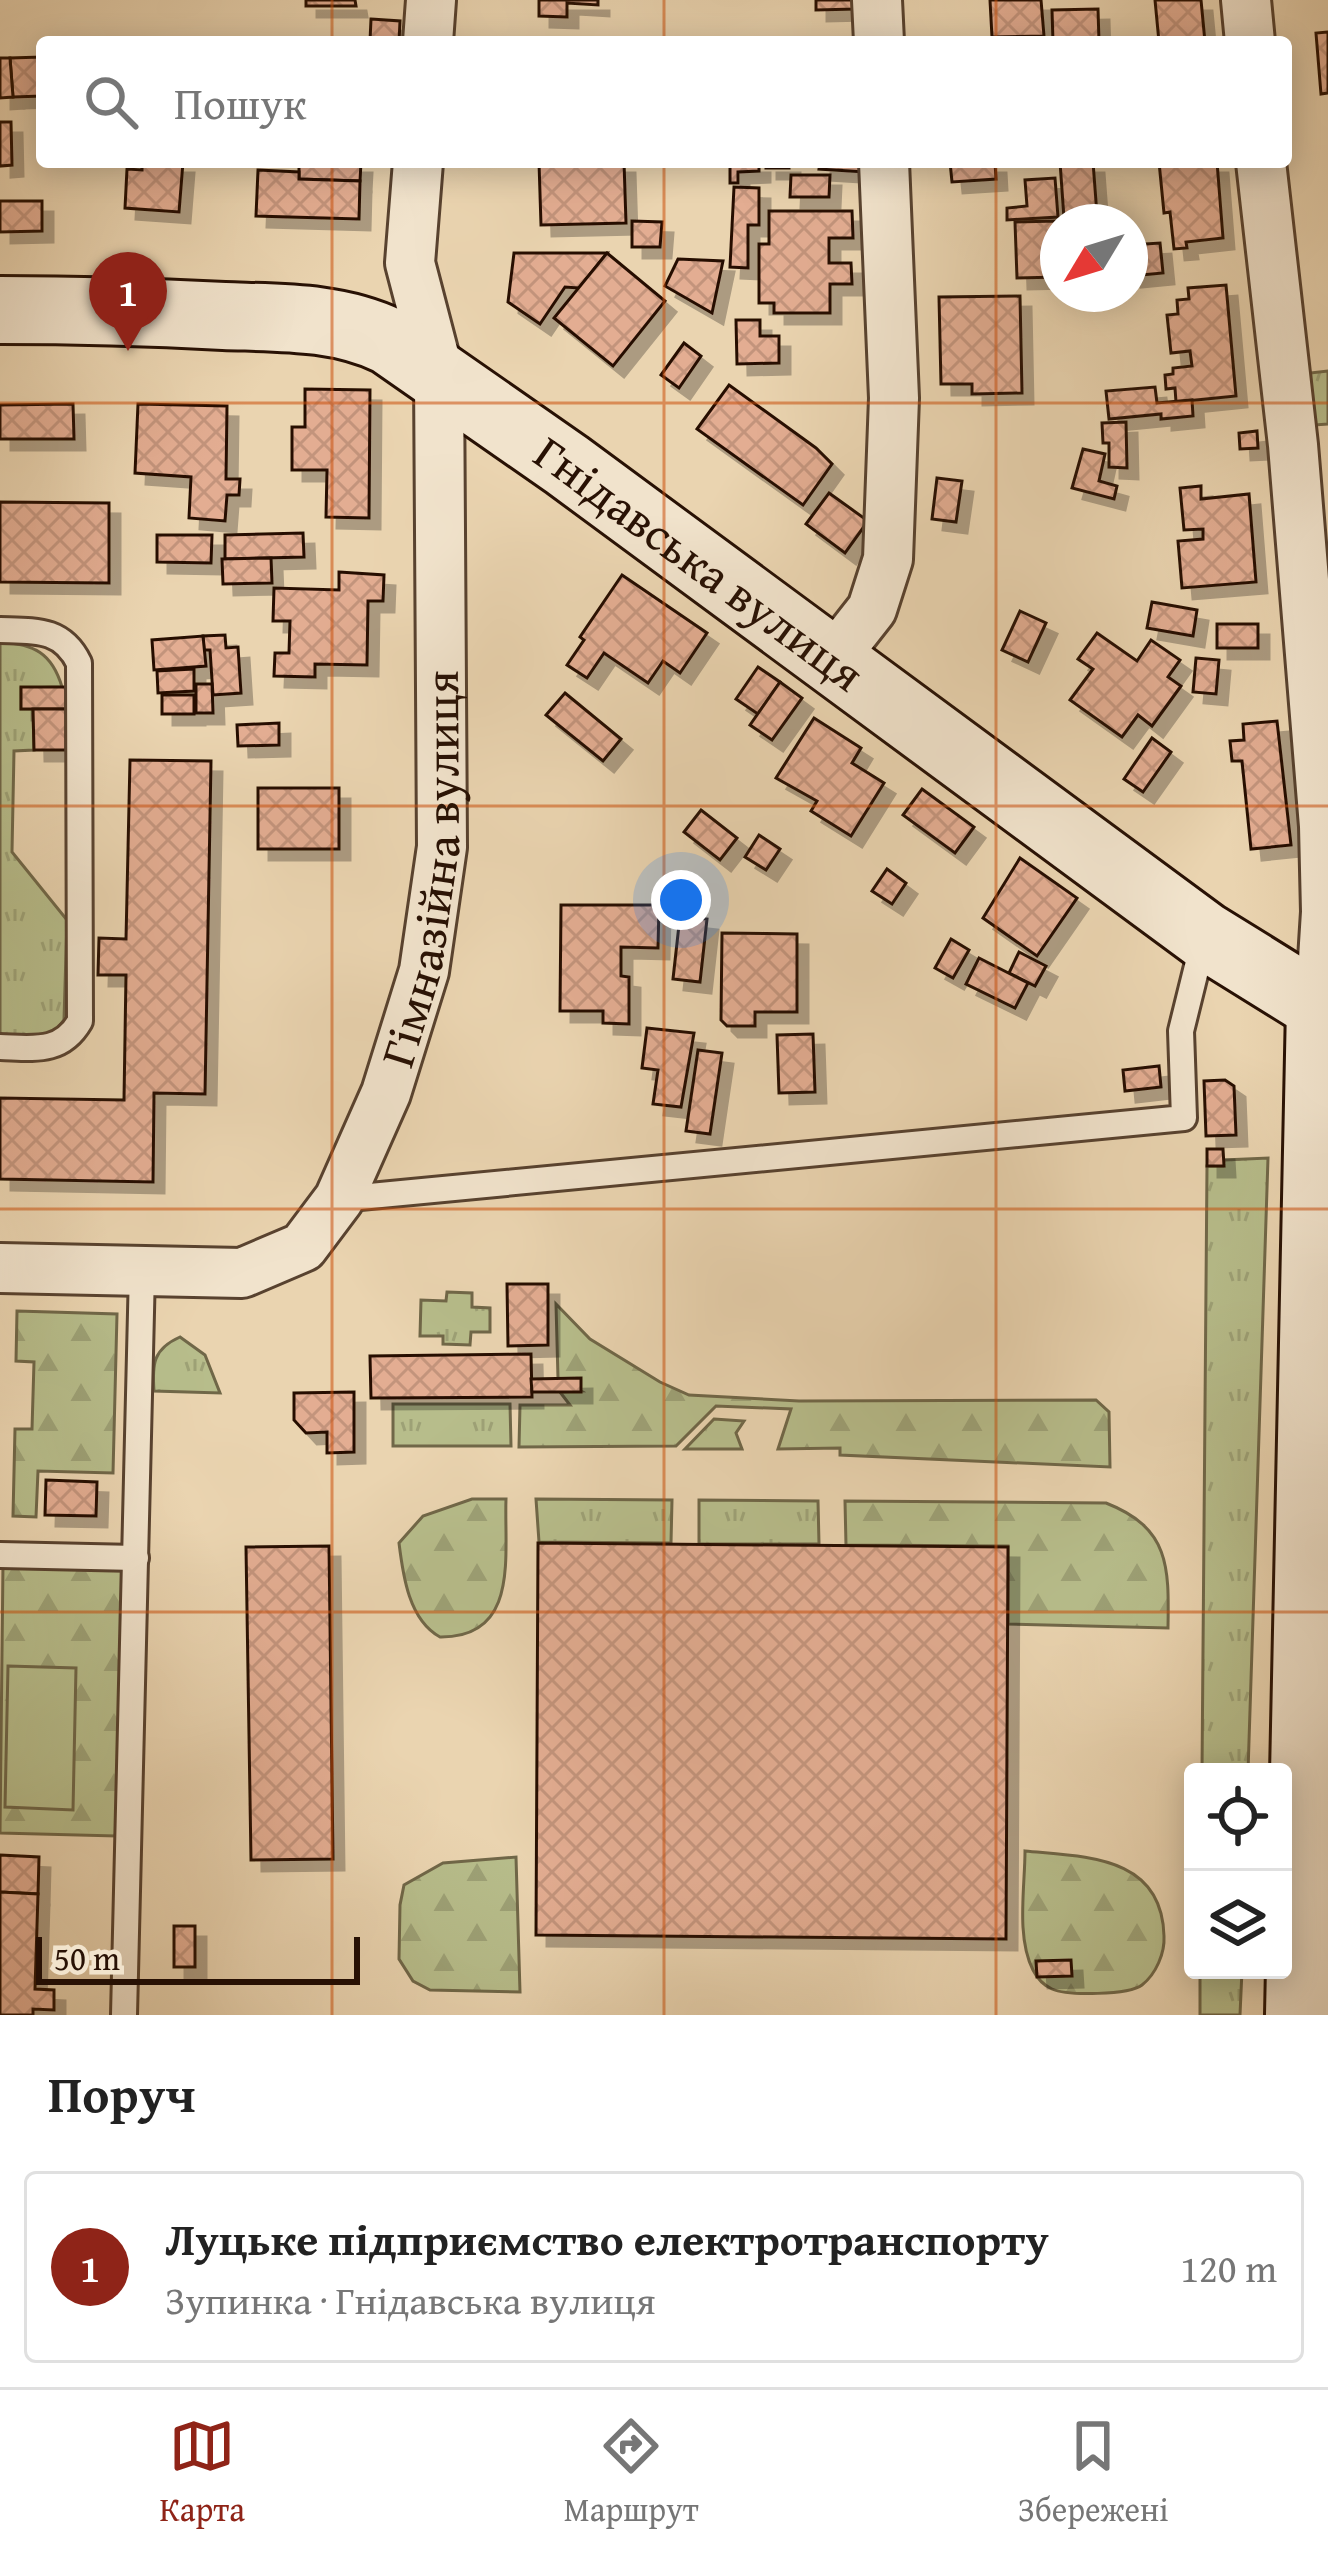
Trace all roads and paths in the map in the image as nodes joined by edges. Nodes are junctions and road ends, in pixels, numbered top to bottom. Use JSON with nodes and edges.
{"nodes":[{"id":1,"x":431,"y":0,"type":"edge"},
{"id":2,"x":877,"y":0,"type":"edge"},
{"id":3,"x":1246,"y":0,"type":"edge"},
{"id":4,"x":428,"y":36,"type":"edge"},
{"id":5,"x":879,"y":36,"type":"edge"},
{"id":6,"x":1249,"y":36,"type":"edge"},
{"id":7,"x":418,"y":168,"type":"edge"},
{"id":8,"x":884,"y":168,"type":"edge"},
{"id":9,"x":1262,"y":168,"type":"edge"},
{"id":10,"x":0,"y":310,"type":"edge"},
{"id":11,"x":439,"y":374,"type":"junction"},
{"id":12,"x":0,"y":630,"type":"edge"},
{"id":13,"x":832,"y":660,"type":"junction"},
{"id":14,"x":1326,"y":825,"type":"edge"},
{"id":15,"x":1204,"y":935,"type":"junction"},
{"id":16,"x":1324,"y":1008,"type":"edge"},
{"id":17,"x":0,"y":1047,"type":"edge"},
{"id":18,"x":339,"y":1199,"type":"junction"},
{"id":19,"x":0,"y":1268,"type":"edge"},
{"id":20,"x":142,"y":1271,"type":"junction"},
{"id":21,"x":0,"y":1300,"type":"edge"},
{"id":22,"x":0,"y":1555,"type":"edge"},
{"id":23,"x":136,"y":1558,"type":"junction"},
{"id":24,"x":124,"y":2015,"type":"edge"},
{"id":25,"x":1298,"y":2015,"type":"edge"}],
"edges":[{"from":1,"to":4,"type":"street"},
{"from":2,"to":5,"type":"street"},
{"from":3,"to":6,"type":"street"},
{"from":7,"to":11,"type":"street","name":"Гімназійна вулиця"},
{"from":8,"to":13,"type":"street"},
{"from":9,"to":14,"type":"street"},
{"from":10,"to":11,"type":"main road","name":"Гнідавська вулиця"},
{"from":11,"to":13,"type":"main road","name":"Гнідавська вулиця"},
{"from":11,"to":18,"type":"street","name":"Гімназійна вулиця"},
{"from":12,"to":17,"type":"lane"},
{"from":13,"to":15,"type":"main road","name":"Гнідавська вулиця"},
{"from":14,"to":16,"type":"street"},
{"from":15,"to":16,"type":"main road","name":"Гнідавська вулиця"},
{"from":15,"to":18,"type":"lane"},
{"from":16,"to":25,"type":"main road"},
{"from":18,"to":20,"type":"street","name":"Гімназійна вулиця"},
{"from":19,"to":20,"type":"street","name":"Гімназійна вулиця"},
{"from":19,"to":21,"type":"lane"},
{"from":20,"to":23,"type":"lane"},
{"from":22,"to":23,"type":"lane"},
{"from":23,"to":24,"type":"lane"}]}
